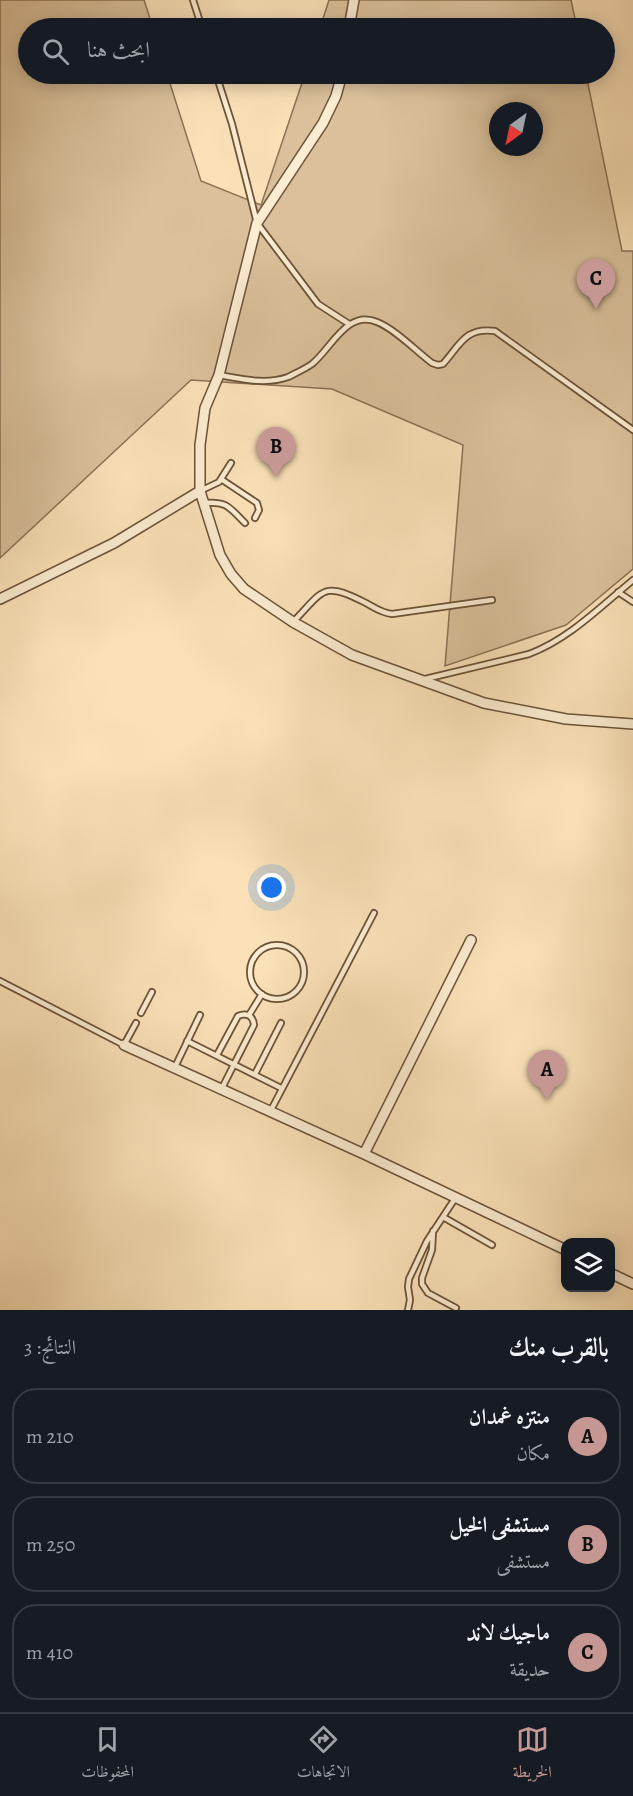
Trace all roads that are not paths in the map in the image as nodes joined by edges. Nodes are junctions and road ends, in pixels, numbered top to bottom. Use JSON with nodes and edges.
{"nodes":[{"id":1,"x":193,"y":0,"type":"edge"},
{"id":2,"x":354,"y":0,"type":"edge"},
{"id":3,"x":199,"y":18,"type":"edge"},
{"id":4,"x":351,"y":18,"type":"edge"},
{"id":5,"x":219,"y":84,"type":"edge"},
{"id":6,"x":339,"y":84,"type":"edge"},
{"id":7,"x":257,"y":223,"type":"junction"},
{"id":8,"x":349,"y":324,"type":"junction"},
{"id":9,"x":219,"y":375,"type":"junction"},
{"id":10,"x":633,"y":430,"type":"edge"},
{"id":11,"x":231,"y":464,"type":"dead end"},
{"id":12,"x":221,"y":479,"type":"junction"},
{"id":13,"x":200,"y":491,"type":"junction"},
{"id":14,"x":204,"y":503,"type":"junction"},
{"id":15,"x":255,"y":518,"type":"dead end"},
{"id":16,"x":245,"y":523,"type":"dead end"},
{"id":17,"x":633,"y":580,"type":"edge"},
{"id":18,"x":618,"y":592,"type":"junction"},
{"id":19,"x":0,"y":598,"type":"edge"},
{"id":20,"x":492,"y":600,"type":"dead end"},
{"id":21,"x":633,"y":602,"type":"edge"},
{"id":22,"x":293,"y":622,"type":"junction"},
{"id":23,"x":422,"y":680,"type":"junction"},
{"id":24,"x":633,"y":724,"type":"edge"},
{"id":25,"x":374,"y":913,"type":"dead end"},
{"id":26,"x":471,"y":940,"type":"dead end"},
{"id":27,"x":0,"y":981,"type":"edge"},
{"id":28,"x":153,"y":992,"type":"dead end"},
{"id":29,"x":262,"y":994,"type":"junction"},
{"id":30,"x":141,"y":1013,"type":"dead end"},
{"id":31,"x":200,"y":1015,"type":"dead end"},
{"id":32,"x":249,"y":1015,"type":"junction"},
{"id":33,"x":136,"y":1023,"type":"dead end"},
{"id":34,"x":281,"y":1023,"type":"dead end"},
{"id":35,"x":187,"y":1041,"type":"junction"},
{"id":36,"x":124,"y":1045,"type":"junction"},
{"id":37,"x":217,"y":1055,"type":"junction"},
{"id":38,"x":234,"y":1064,"type":"junction"},
{"id":39,"x":174,"y":1069,"type":"junction"},
{"id":40,"x":255,"y":1074,"type":"junction"},
{"id":41,"x":221,"y":1089,"type":"junction"},
{"id":42,"x":281,"y":1089,"type":"junction"},
{"id":43,"x":270,"y":1112,"type":"junction"},
{"id":44,"x":364,"y":1154,"type":"junction"},
{"id":45,"x":456,"y":1197,"type":"junction"},
{"id":46,"x":443,"y":1217,"type":"junction"},
{"id":47,"x":433,"y":1232,"type":"junction"},
{"id":48,"x":492,"y":1245,"type":"dead end"},
{"id":49,"x":561,"y":1248,"type":"edge"},
{"id":50,"x":615,"y":1275,"type":"edge"},
{"id":51,"x":633,"y":1284,"type":"edge"},
{"id":52,"x":456,"y":1308,"type":"dead end"},
{"id":53,"x":408,"y":1310,"type":"edge"}],
"edges":[{"from":1,"to":3,"type":"lane"},
{"from":2,"to":4,"type":"street"},
{"from":5,"to":7,"type":"lane"},
{"from":6,"to":7,"type":"street"},
{"from":7,"to":8,"type":"lane"},
{"from":7,"to":9,"type":"street"},
{"from":8,"to":9,"type":"lane"},
{"from":8,"to":10,"type":"lane"},
{"from":9,"to":13,"type":"street"},
{"from":11,"to":12,"type":"lane"},
{"from":12,"to":13,"type":"lane"},
{"from":12,"to":15,"type":"lane"},
{"from":13,"to":14,"type":"street"},
{"from":13,"to":19,"type":"street"},
{"from":14,"to":16,"type":"lane"},
{"from":14,"to":22,"type":"street"},
{"from":17,"to":18,"type":"lane"},
{"from":18,"to":21,"type":"lane"},
{"from":18,"to":23,"type":"lane"},
{"from":20,"to":22,"type":"lane"},
{"from":22,"to":23,"type":"street"},
{"from":23,"to":24,"type":"street"},
{"from":25,"to":42,"type":"lane"},
{"from":26,"to":44,"type":"street"},
{"from":27,"to":36,"type":"lane"},
{"from":28,"to":30,"type":"lane"},
{"from":29,"to":29,"type":"lane"},
{"from":29,"to":32,"type":"lane"},
{"from":31,"to":35,"type":"lane"},
{"from":32,"to":37,"type":"lane"},
{"from":32,"to":38,"type":"lane"},
{"from":33,"to":36,"type":"lane"},
{"from":34,"to":40,"type":"lane"},
{"from":35,"to":37,"type":"lane"},
{"from":35,"to":39,"type":"lane"},
{"from":36,"to":39,"type":"street"},
{"from":37,"to":38,"type":"lane"},
{"from":38,"to":40,"type":"lane"},
{"from":38,"to":41,"type":"lane"},
{"from":39,"to":41,"type":"street"},
{"from":40,"to":42,"type":"lane"},
{"from":41,"to":43,"type":"street"},
{"from":42,"to":43,"type":"lane"},
{"from":43,"to":44,"type":"street"},
{"from":44,"to":45,"type":"street"},
{"from":45,"to":46,"type":"lane"},
{"from":45,"to":49,"type":"street"},
{"from":46,"to":47,"type":"lane"},
{"from":46,"to":48,"type":"lane"},
{"from":47,"to":52,"type":"lane"},
{"from":47,"to":53,"type":"lane"},
{"from":50,"to":51,"type":"street"}]}
